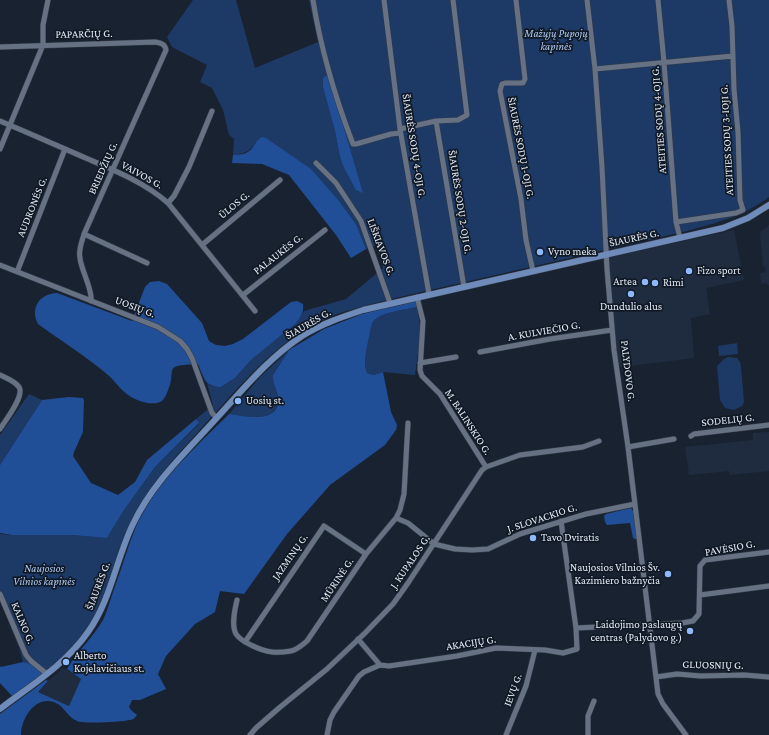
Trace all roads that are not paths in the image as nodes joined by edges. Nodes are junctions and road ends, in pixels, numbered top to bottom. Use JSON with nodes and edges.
{"nodes":[{"id":1,"x":48,"y":0,"type":"edge"},
{"id":2,"x":313,"y":0,"type":"edge"},
{"id":3,"x":384,"y":0,"type":"edge"},
{"id":4,"x":453,"y":0,"type":"edge"},
{"id":5,"x":516,"y":0,"type":"edge"},
{"id":6,"x":587,"y":0,"type":"edge"},
{"id":7,"x":658,"y":0,"type":"edge"},
{"id":8,"x":729,"y":0,"type":"edge"},
{"id":9,"x":42,"y":45,"type":"junction"},
{"id":10,"x":165,"y":46,"type":"joint"},
{"id":11,"x":0,"y":47,"type":"edge"},
{"id":12,"x":733,"y":56,"type":"junction"},
{"id":13,"x":664,"y":62,"type":"junction"},
{"id":14,"x":595,"y":69,"type":"junction"},
{"id":15,"x":212,"y":111,"type":"dead end"},
{"id":16,"x":0,"y":121,"type":"edge"},
{"id":17,"x":436,"y":121,"type":"junction"},
{"id":18,"x":10,"y":126,"type":"junction"},
{"id":19,"x":400,"y":131,"type":"junction"},
{"id":20,"x":0,"y":149,"type":"edge"},
{"id":21,"x":66,"y":149,"type":"junction"},
{"id":22,"x":316,"y":163,"type":"dead end"},
{"id":23,"x":112,"y":170,"type":"junction"},
{"id":24,"x":280,"y":180,"type":"dead end"},
{"id":25,"x":168,"y":203,"type":"junction"},
{"id":26,"x":769,"y":205,"type":"edge"},
{"id":27,"x":743,"y":210,"type":"junction"},
{"id":28,"x":748,"y":218,"type":"junction"},
{"id":29,"x":676,"y":222,"type":"junction"},
{"id":30,"x":325,"y":230,"type":"dead end"},
{"id":31,"x":84,"y":234,"type":"junction"},
{"id":32,"x":680,"y":238,"type":"junction"},
{"id":33,"x":202,"y":245,"type":"junction"},
{"id":34,"x":606,"y":255,"type":"junction"},
{"id":35,"x":147,"y":263,"type":"dead end"},
{"id":36,"x":0,"y":265,"type":"edge"},
{"id":37,"x":533,"y":271,"type":"junction"},
{"id":38,"x":17,"y":272,"type":"junction"},
{"id":39,"x":464,"y":287,"type":"junction"},
{"id":40,"x":429,"y":294,"type":"junction"},
{"id":41,"x":243,"y":295,"type":"junction"},
{"id":42,"x":417,"y":297,"type":"junction"},
{"id":43,"x":91,"y":301,"type":"junction"},
{"id":44,"x":390,"y":303,"type":"junction"},
{"id":45,"x":255,"y":311,"type":"dead end"},
{"id":46,"x":612,"y":330,"type":"junction"},
{"id":47,"x":480,"y":352,"type":"dead end"},
{"id":48,"x":456,"y":357,"type":"dead end"},
{"id":49,"x":420,"y":363,"type":"junction"},
{"id":50,"x":0,"y":375,"type":"edge"},
{"id":51,"x":216,"y":418,"type":"junction"},
{"id":52,"x":408,"y":423,"type":"dead end"},
{"id":53,"x":769,"y":425,"type":"edge"},
{"id":54,"x":0,"y":429,"type":"edge"},
{"id":55,"x":690,"y":436,"type":"dead end"},
{"id":56,"x":674,"y":439,"type":"dead end"},
{"id":57,"x":599,"y":441,"type":"dead end"},
{"id":58,"x":628,"y":447,"type":"junction"},
{"id":59,"x":486,"y":467,"type":"junction"},
{"id":60,"x":635,"y":504,"type":"junction"},
{"id":61,"x":396,"y":518,"type":"junction"},
{"id":62,"x":561,"y":522,"type":"junction"},
{"id":63,"x":434,"y":544,"type":"junction"},
{"id":64,"x":769,"y":552,"type":"edge"},
{"id":65,"x":366,"y":554,"type":"junction"},
{"id":66,"x":769,"y":586,"type":"edge"},
{"id":67,"x":0,"y":594,"type":"edge"},
{"id":68,"x":700,"y":595,"type":"junction"},
{"id":69,"x":237,"y":600,"type":"dead end"},
{"id":70,"x":650,"y":624,"type":"junction"},
{"id":71,"x":576,"y":628,"type":"junction"},
{"id":72,"x":358,"y":639,"type":"junction"},
{"id":73,"x":244,"y":642,"type":"junction"},
{"id":74,"x":535,"y":650,"type":"junction"},
{"id":75,"x":380,"y":665,"type":"junction"},
{"id":76,"x":47,"y":674,"type":"junction"},
{"id":77,"x":656,"y":677,"type":"junction"},
{"id":78,"x":769,"y":677,"type":"edge"},
{"id":79,"x":594,"y":701,"type":"dead end"},
{"id":80,"x":0,"y":709,"type":"edge"},
{"id":81,"x":250,"y":735,"type":"edge"},
{"id":82,"x":327,"y":735,"type":"edge"},
{"id":83,"x":506,"y":735,"type":"edge"},
{"id":84,"x":588,"y":735,"type":"edge"},
{"id":85,"x":686,"y":735,"type":"edge"}],
"edges":[{"from":1,"to":9,"type":"street"},
{"from":2,"to":19,"type":"street"},
{"from":3,"to":19,"type":"street","name":"ŠIAURĖS SODŲ 4-OJI G."},
{"from":4,"to":17,"type":"street"},
{"from":5,"to":37,"type":"street","name":"ŠIAURĖS SODŲ 1-OJI G."},
{"from":6,"to":14,"type":"street","name":"PALYDOVO G."},
{"from":7,"to":13,"type":"street","name":"ATEITIES SODŲ 4-OJI G."},
{"from":8,"to":12,"type":"street","name":"ATEITIES SODŲ 3-IOJI G."},
{"from":9,"to":10,"type":"street","name":"PAPARČIŲ G."},
{"from":9,"to":11,"type":"street"},
{"from":9,"to":18,"type":"street","name":"PAPARČIŲ G."},
{"from":10,"to":23,"type":"street","name":"BRIEDŽIŲ G."},
{"from":12,"to":13,"type":"street"},
{"from":12,"to":27,"type":"street","name":"ATEITIES SODŲ 3-IOJI G."},
{"from":13,"to":14,"type":"street"},
{"from":13,"to":29,"type":"street","name":"ATEITIES SODŲ 4-OJI G."},
{"from":14,"to":34,"type":"street","name":"PALYDOVO G."},
{"from":15,"to":25,"type":"street"},
{"from":16,"to":18,"type":"street","name":"VAIVOS G."},
{"from":17,"to":19,"type":"street"},
{"from":17,"to":39,"type":"street","name":"ŠIAURĖS SODŲ 2-OJI G."},
{"from":18,"to":20,"type":"street","name":"PAPARČIŲ G."},
{"from":18,"to":21,"type":"street","name":"VAIVOS G."},
{"from":19,"to":40,"type":"street","name":"ŠIAURĖS SODŲ 4-OJI G."},
{"from":21,"to":23,"type":"street","name":"VAIVOS G."},
{"from":21,"to":38,"type":"street","name":"AUDRONĖS G."},
{"from":22,"to":44,"type":"street","name":"LIŠKIAVOS G."},
{"from":23,"to":25,"type":"street","name":"VAIVOS G."},
{"from":23,"to":31,"type":"street","name":"BRIEDŽIŲ G."},
{"from":24,"to":33,"type":"street","name":"ŪLOS G."},
{"from":25,"to":33,"type":"street","name":"VAIVOS G."},
{"from":26,"to":28,"type":"main road","name":"ŠIAURĖS G."},
{"from":27,"to":28,"type":"street"},
{"from":27,"to":29,"type":"street","name":"ATEITIES SODŲ 3-IOJI G."},
{"from":28,"to":32,"type":"main road","name":"ŠIAURĖS G."},
{"from":29,"to":32,"type":"street","name":"ATEITIES SODŲ 4-OJI G."},
{"from":30,"to":41,"type":"street","name":"PALAUKĖS G."},
{"from":31,"to":35,"type":"street"},
{"from":31,"to":43,"type":"street","name":"BRIEDŽIŲ G."},
{"from":32,"to":34,"type":"main road","name":"ŠIAURĖS G."},
{"from":33,"to":41,"type":"street","name":"VAIVOS G."},
{"from":34,"to":37,"type":"main road","name":"ŠIAURĖS G."},
{"from":34,"to":46,"type":"street","name":"PALYDOVO G."},
{"from":36,"to":38,"type":"street","name":"UOSIŲ G."},
{"from":37,"to":39,"type":"main road","name":"ŠIAURĖS G."},
{"from":38,"to":43,"type":"street","name":"UOSIŲ G."},
{"from":39,"to":40,"type":"main road","name":"ŠIAURĖS G."},
{"from":40,"to":42,"type":"main road","name":"ŠIAURĖS G."},
{"from":41,"to":45,"type":"street","name":"VAIVOS G."},
{"from":42,"to":44,"type":"main road","name":"ŠIAURĖS G."},
{"from":42,"to":49,"type":"street","name":"M. BALINSKIO G."},
{"from":43,"to":51,"type":"street","name":"UOSIŲ G."},
{"from":44,"to":51,"type":"main road","name":"ŠIAURĖS G."},
{"from":46,"to":47,"type":"street","name":"A. KULVIEČIO G."},
{"from":46,"to":58,"type":"street","name":"PALYDOVO G."},
{"from":48,"to":49,"type":"street"},
{"from":49,"to":59,"type":"street","name":"M. BALINSKIO G."},
{"from":50,"to":54,"type":"street"},
{"from":51,"to":76,"type":"main road","name":"ŠIAURĖS G."},
{"from":52,"to":61,"type":"street","name":"MŪRINĖ G."},
{"from":53,"to":55,"type":"street","name":"SODELIŲ G."},
{"from":56,"to":58,"type":"street"},
{"from":57,"to":59,"type":"street"},
{"from":58,"to":60,"type":"street","name":"PALYDOVO G."},
{"from":59,"to":63,"type":"street","name":"J. KUPALOS G."},
{"from":60,"to":62,"type":"street","name":"J. SLOVACKIO G."},
{"from":60,"to":70,"type":"street","name":"PALYDOVO G."},
{"from":61,"to":63,"type":"street"},
{"from":61,"to":65,"type":"street","name":"MŪRINĖ G."},
{"from":62,"to":63,"type":"street","name":"J. SLOVACKIO G."},
{"from":62,"to":71,"type":"street","name":"AKACIJŲ G."},
{"from":63,"to":72,"type":"street","name":"J. KUPALOS G."},
{"from":64,"to":68,"type":"street","name":"PAVĖSIO G."},
{"from":65,"to":73,"type":"street","name":"MŪRINĖ G."},
{"from":65,"to":73,"type":"street","name":"JAZMINŲ G."},
{"from":66,"to":68,"type":"street"},
{"from":67,"to":76,"type":"street","name":"KALNO G."},
{"from":68,"to":70,"type":"street","name":"PAVĖSIO G."},
{"from":69,"to":73,"type":"street"},
{"from":70,"to":71,"type":"street","name":"PAVĖSIO G."},
{"from":70,"to":77,"type":"street","name":"PALYDOVO G."},
{"from":71,"to":74,"type":"street","name":"AKACIJŲ G."},
{"from":72,"to":75,"type":"street"},
{"from":72,"to":81,"type":"street","name":"J. KUPALOS G."},
{"from":74,"to":75,"type":"street","name":"AKACIJŲ G."},
{"from":74,"to":83,"type":"street","name":"IEVŲ G."},
{"from":75,"to":82,"type":"street","name":"AKACIJŲ G."},
{"from":76,"to":80,"type":"main road","name":"ŠIAURĖS G."},
{"from":77,"to":78,"type":"street","name":"GLUOSNIŲ G."},
{"from":77,"to":85,"type":"street","name":"PALYDOVO G."},
{"from":79,"to":84,"type":"street"}]}
